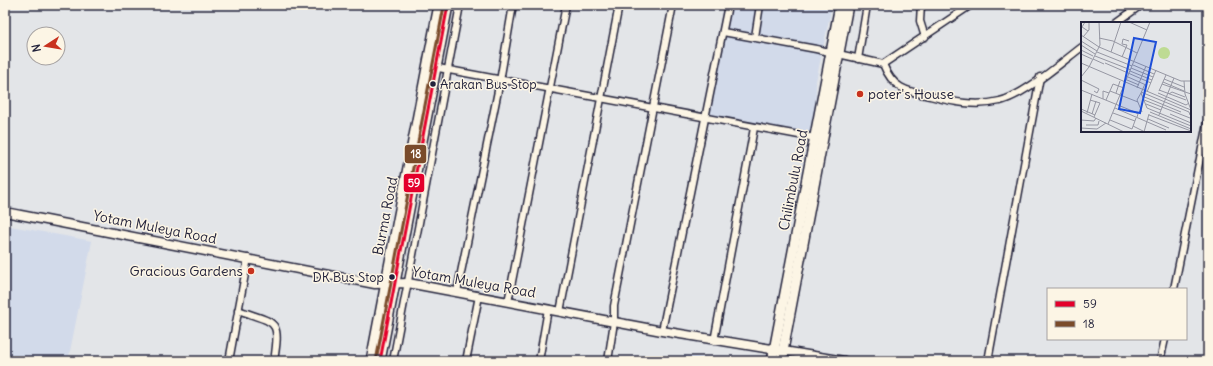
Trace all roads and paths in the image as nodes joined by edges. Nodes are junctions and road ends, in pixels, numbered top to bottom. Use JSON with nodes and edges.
{"nodes":[{"id":1,"x":440,"y":5,"type":"edge"},
{"id":2,"x":448,"y":5,"type":"edge"},
{"id":3,"x":460,"y":5,"type":"edge"},
{"id":4,"x":513,"y":5,"type":"edge"},
{"id":5,"x":566,"y":5,"type":"edge"},
{"id":6,"x":619,"y":5,"type":"edge"},
{"id":7,"x":673,"y":5,"type":"edge"},
{"id":8,"x":728,"y":5,"type":"edge"},
{"id":9,"x":760,"y":5,"type":"edge"},
{"id":10,"x":840,"y":5,"type":"edge"},
{"id":11,"x":848,"y":5,"type":"edge"},
{"id":12,"x":867,"y":5,"type":"edge"},
{"id":13,"x":921,"y":5,"type":"edge"},
{"id":14,"x":971,"y":5,"type":"edge"},
{"id":15,"x":1141,"y":5,"type":"edge"},
{"id":16,"x":1117,"y":22,"type":"edge"},
{"id":17,"x":724,"y":32,"type":"junction"},
{"id":18,"x":754,"y":37,"type":"junction"},
{"id":19,"x":925,"y":37,"type":"junction"},
{"id":20,"x":1081,"y":48,"type":"edge"},
{"id":21,"x":835,"y":54,"type":"junction"},
{"id":22,"x":858,"y":59,"type":"junction"},
{"id":23,"x":883,"y":64,"type":"junction"},
{"id":24,"x":432,"y":67,"type":"junction"},
{"id":25,"x":448,"y":70,"type":"junction"},
{"id":26,"x":1040,"y":77,"type":"junction"},
{"id":27,"x":500,"y":80,"type":"junction"},
{"id":28,"x":551,"y":89,"type":"junction"},
{"id":29,"x":600,"y":99,"type":"junction"},
{"id":30,"x":653,"y":109,"type":"junction"},
{"id":31,"x":704,"y":118,"type":"junction"},
{"id":32,"x":1208,"y":118,"type":"edge"},
{"id":33,"x":754,"y":128,"type":"junction"},
{"id":34,"x":815,"y":138,"type":"junction"},
{"id":35,"x":5,"y":212,"type":"edge"},
{"id":36,"x":248,"y":258,"type":"junction"},
{"id":37,"x":390,"y":283,"type":"junction"},
{"id":38,"x":408,"y":283,"type":"junction"},
{"id":39,"x":1174,"y":288,"type":"edge"},
{"id":40,"x":457,"y":292,"type":"junction"},
{"id":41,"x":478,"y":296,"type":"junction"},
{"id":42,"x":508,"y":302,"type":"junction"},
{"id":43,"x":548,"y":309,"type":"junction"},
{"id":44,"x":238,"y":310,"type":"junction"},
{"id":45,"x":560,"y":312,"type":"junction"},
{"id":46,"x":614,"y":322,"type":"junction"},
{"id":47,"x":662,"y":332,"type":"junction"},
{"id":48,"x":1164,"y":340,"type":"edge"},
{"id":49,"x":714,"y":341,"type":"junction"},
{"id":50,"x":780,"y":354,"type":"edge"},
{"id":51,"x":229,"y":361,"type":"edge"},
{"id":52,"x":274,"y":361,"type":"edge"},
{"id":53,"x":371,"y":361,"type":"edge"},
{"id":54,"x":380,"y":361,"type":"edge"},
{"id":55,"x":393,"y":361,"type":"edge"},
{"id":56,"x":466,"y":361,"type":"edge"},
{"id":57,"x":539,"y":361,"type":"edge"},
{"id":58,"x":608,"y":361,"type":"edge"},
{"id":59,"x":772,"y":361,"type":"edge"},
{"id":60,"x":844,"y":361,"type":"edge"},
{"id":61,"x":988,"y":361,"type":"edge"},
{"id":62,"x":1160,"y":361,"type":"edge"}],
"edges":[{"from":1,"to":24,"type":"main road","name":"Burma Road"},
{"from":2,"to":24,"type":"main road","name":"Burma Road"},
{"from":3,"to":25,"type":"street"},
{"from":4,"to":27,"type":"street"},
{"from":5,"to":28,"type":"street"},
{"from":6,"to":29,"type":"street"},
{"from":7,"to":30,"type":"street"},
{"from":8,"to":17,"type":"street"},
{"from":9,"to":18,"type":"street"},
{"from":10,"to":21,"type":"main road","name":"Chilimbulu Road"},
{"from":11,"to":21,"type":"main road","name":"Chilimbulu Road"},
{"from":12,"to":22,"type":"street"},
{"from":13,"to":19,"type":"street"},
{"from":14,"to":19,"type":"street"},
{"from":15,"to":16,"type":"street"},
{"from":17,"to":18,"type":"street"},
{"from":17,"to":31,"type":"street"},
{"from":18,"to":21,"type":"street"},
{"from":19,"to":23,"type":"street"},
{"from":20,"to":26,"type":"street"},
{"from":21,"to":22,"type":"street"},
{"from":21,"to":34,"type":"main road","name":"Chilimbulu Road"},
{"from":21,"to":50,"type":"main road","name":"Chilimbulu Road"},
{"from":22,"to":23,"type":"street"},
{"from":23,"to":26,"type":"street"},
{"from":24,"to":25,"type":"street"},
{"from":24,"to":37,"type":"main road","name":"Burma Road"},
{"from":25,"to":27,"type":"street"},
{"from":25,"to":38,"type":"street"},
{"from":26,"to":61,"type":"street"},
{"from":27,"to":28,"type":"street"},
{"from":27,"to":40,"type":"street"},
{"from":28,"to":29,"type":"street"},
{"from":28,"to":42,"type":"street"},
{"from":29,"to":30,"type":"street"},
{"from":29,"to":45,"type":"street"},
{"from":30,"to":31,"type":"street"},
{"from":30,"to":46,"type":"street"},
{"from":31,"to":33,"type":"street"},
{"from":31,"to":47,"type":"street"},
{"from":32,"to":39,"type":"street"},
{"from":33,"to":34,"type":"street"},
{"from":33,"to":49,"type":"street"},
{"from":34,"to":50,"type":"main road","name":"Chilimbulu Road"},
{"from":35,"to":36,"type":"street","name":"Yotam Muleya Road"},
{"from":36,"to":37,"type":"street","name":"Yotam Muleya Road"},
{"from":36,"to":44,"type":"street"},
{"from":37,"to":38,"type":"street","name":"Yotam Muleya Road"},
{"from":37,"to":53,"type":"main road","name":"Burma Road"},
{"from":37,"to":54,"type":"main road","name":"Burma Road"},
{"from":38,"to":40,"type":"street","name":"Yotam Muleya Road"},
{"from":38,"to":55,"type":"street"},
{"from":40,"to":41,"type":"street","name":"Yotam Muleya Road"},
{"from":41,"to":42,"type":"street","name":"Yotam Muleya Road"},
{"from":41,"to":56,"type":"street"},
{"from":42,"to":43,"type":"street","name":"Yotam Muleya Road"},
{"from":43,"to":45,"type":"street","name":"Yotam Muleya Road"},
{"from":43,"to":57,"type":"street"},
{"from":44,"to":51,"type":"street"},
{"from":44,"to":52,"type":"street"},
{"from":45,"to":46,"type":"street","name":"Yotam Muleya Road"},
{"from":46,"to":47,"type":"street","name":"Yotam Muleya Road"},
{"from":46,"to":58,"type":"street"},
{"from":47,"to":49,"type":"street","name":"Yotam Muleya Road"},
{"from":48,"to":62,"type":"street"},
{"from":49,"to":50,"type":"street","name":"Yotam Muleya Road"},
{"from":50,"to":59,"type":"main road","name":"Chilimbulu Road"},
{"from":50,"to":60,"type":"street","name":"Yotam Muleya Road"}]}
